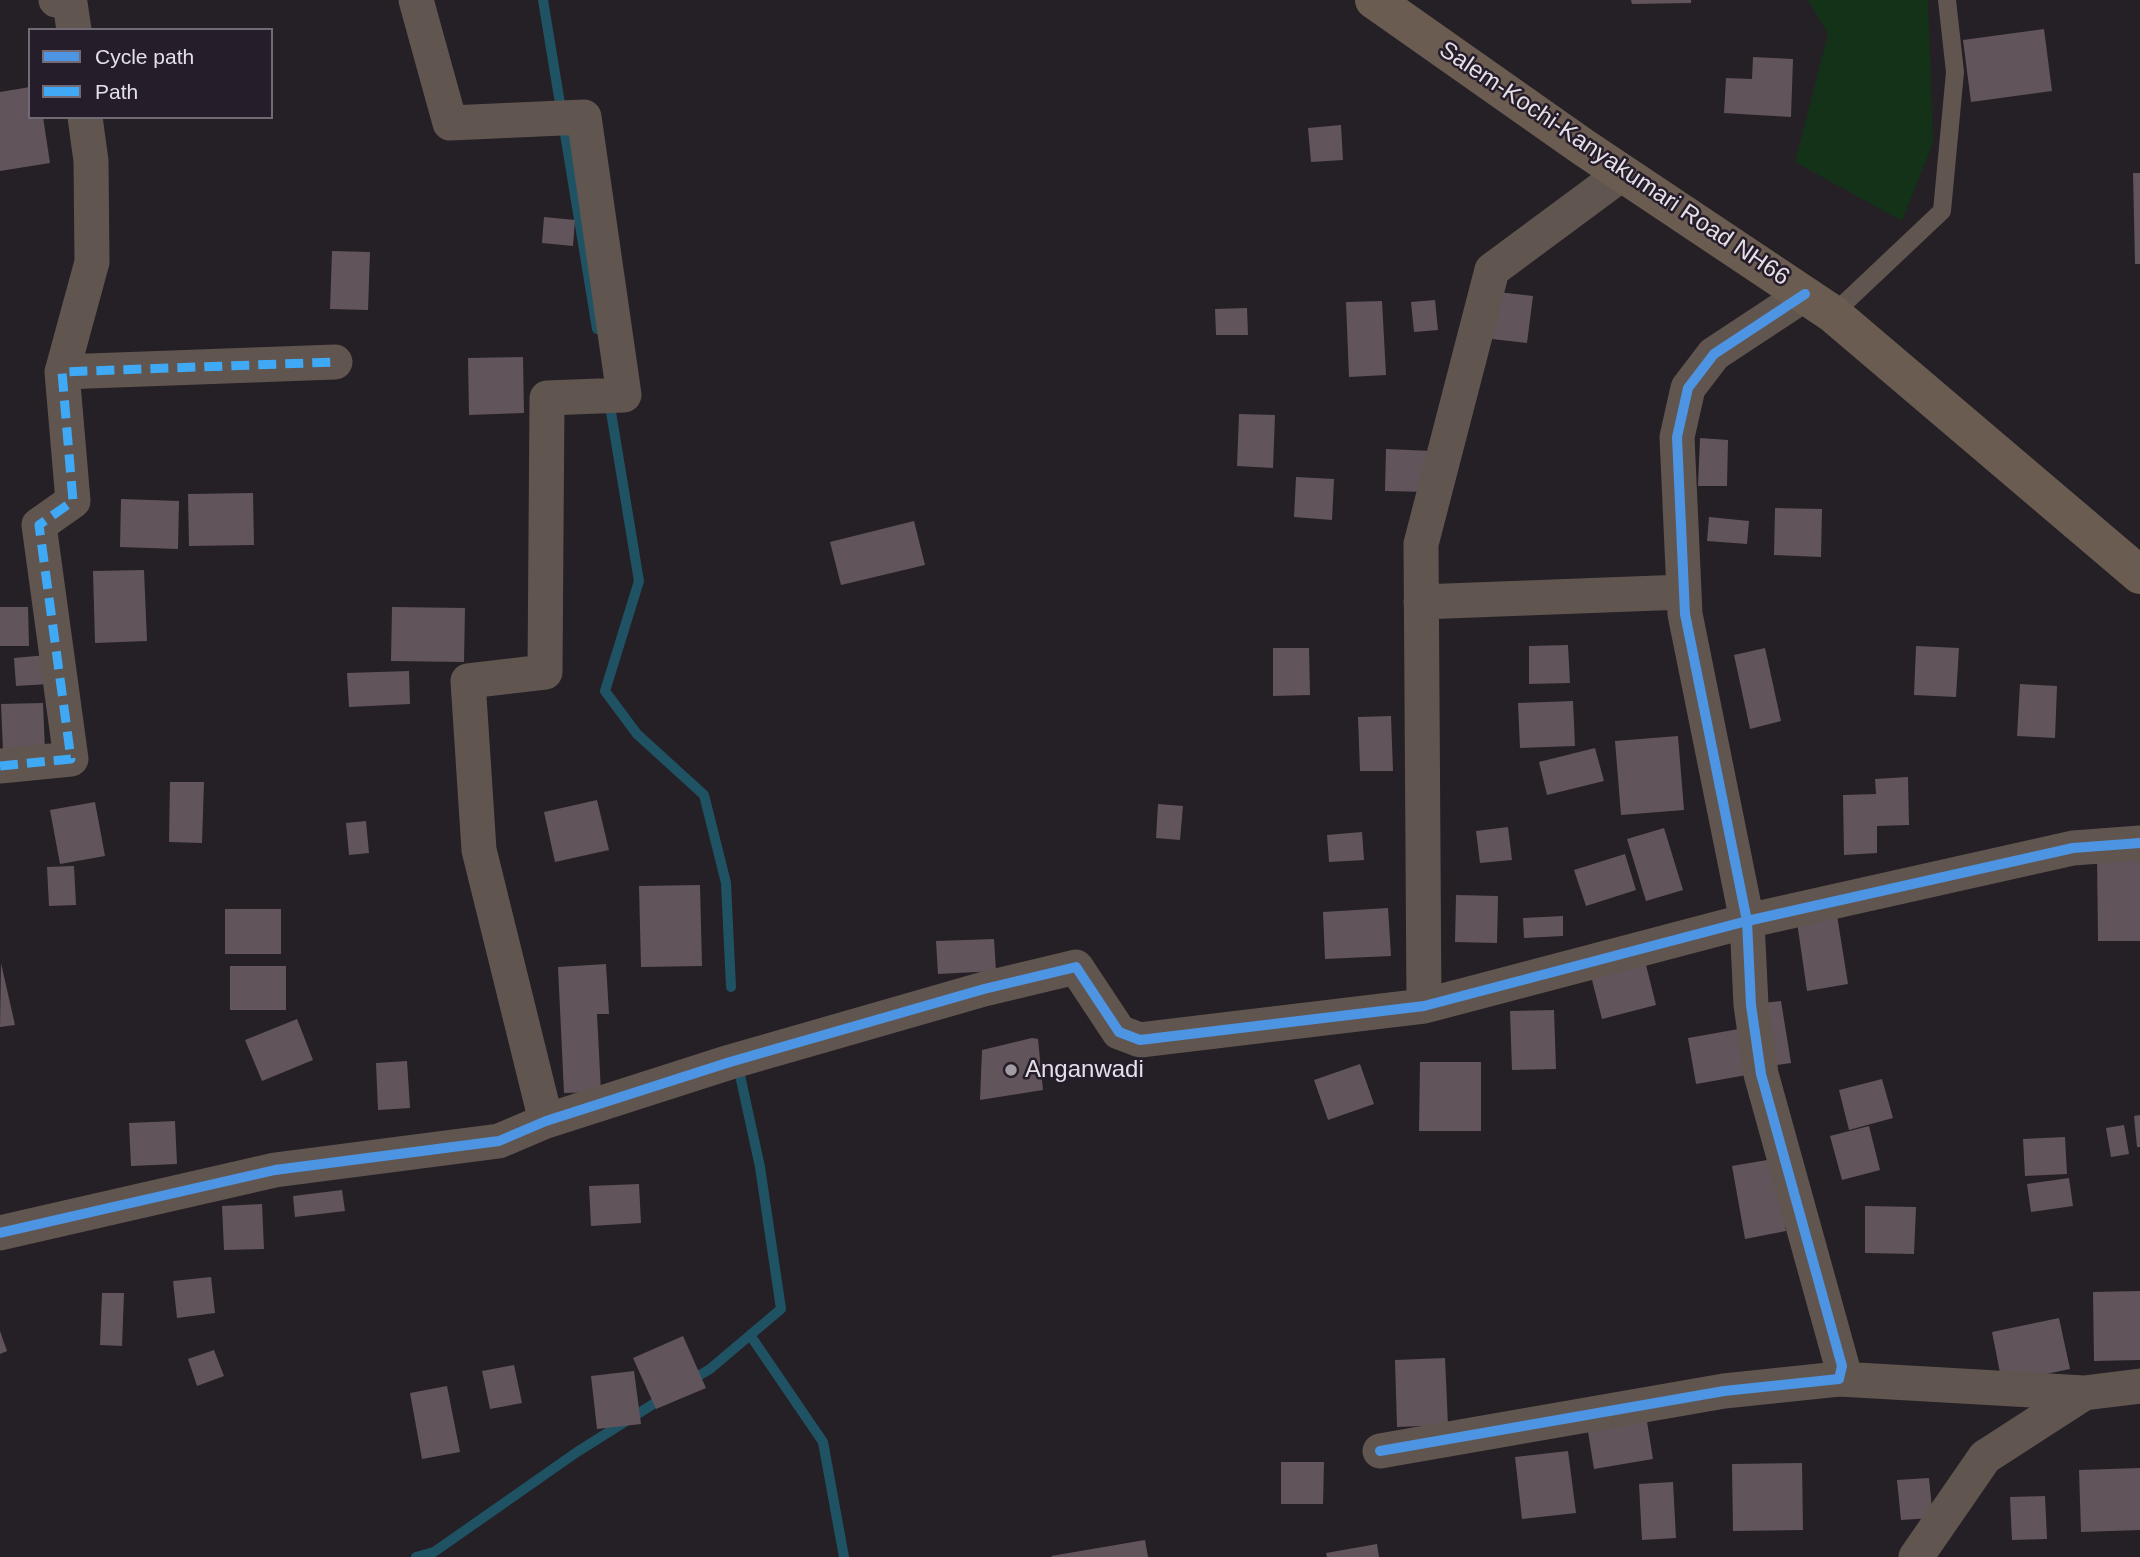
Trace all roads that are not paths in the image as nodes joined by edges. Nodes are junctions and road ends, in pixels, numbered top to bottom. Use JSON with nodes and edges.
{"nodes":[{"id":1,"x":56,"y":0,"type":"edge"},
{"id":2,"x":416,"y":0,"type":"edge"},
{"id":3,"x":1374,"y":0,"type":"edge"},
{"id":4,"x":1947,"y":0,"type":"edge"},
{"id":5,"x":74,"y":28,"type":"edge"},
{"id":6,"x":85,"y":119,"type":"edge"},
{"id":7,"x":1623,"y":173,"type":"junction"},
{"id":8,"x":1819,"y":304,"type":"junction"},
{"id":9,"x":335,"y":362,"type":"dead end"},
{"id":10,"x":62,"y":372,"type":"junction"},
{"id":11,"x":2140,"y":575,"type":"edge"},
{"id":12,"x":1684,"y":592,"type":"junction"},
{"id":13,"x":1421,"y":602,"type":"junction"},
{"id":14,"x":0,"y":766,"type":"edge"},
{"id":15,"x":2140,"y":843,"type":"edge"},
{"id":16,"x":1747,"y":921,"type":"junction"},
{"id":17,"x":1424,"y":1006,"type":"junction"},
{"id":18,"x":546,"y":1121,"type":"junction"},
{"id":19,"x":0,"y":1233,"type":"edge"},
{"id":20,"x":1839,"y":1379,"type":"junction"},
{"id":21,"x":2140,"y":1386,"type":"edge"},
{"id":22,"x":2084,"y":1393,"type":"junction"},
{"id":23,"x":1380,"y":1451,"type":"dead end"},
{"id":24,"x":1916,"y":1557,"type":"edge"}],
"edges":[{"from":1,"to":5,"type":"street"},
{"from":2,"to":18,"type":"street"},
{"from":3,"to":7,"type":"highway","name":"Salem-Kochi-Kanyakumari Road NH66"},
{"from":4,"to":8,"type":"lane"},
{"from":6,"to":10,"type":"street"},
{"from":7,"to":8,"type":"highway","name":"Salem-Kochi-Kanyakumari Road NH66"},
{"from":7,"to":13,"type":"street"},
{"from":8,"to":11,"type":"highway","name":"Salem-Kochi-Kanyakumari Road NH66"},
{"from":8,"to":12,"type":"street"},
{"from":9,"to":10,"type":"street"},
{"from":10,"to":14,"type":"street"},
{"from":12,"to":13,"type":"street"},
{"from":12,"to":16,"type":"street"},
{"from":13,"to":17,"type":"street"},
{"from":15,"to":16,"type":"street"},
{"from":16,"to":17,"type":"street"},
{"from":16,"to":20,"type":"street"},
{"from":17,"to":18,"type":"street"},
{"from":18,"to":19,"type":"street"},
{"from":20,"to":22,"type":"street"},
{"from":20,"to":23,"type":"street"},
{"from":21,"to":22,"type":"street"},
{"from":22,"to":24,"type":"street"}]}
